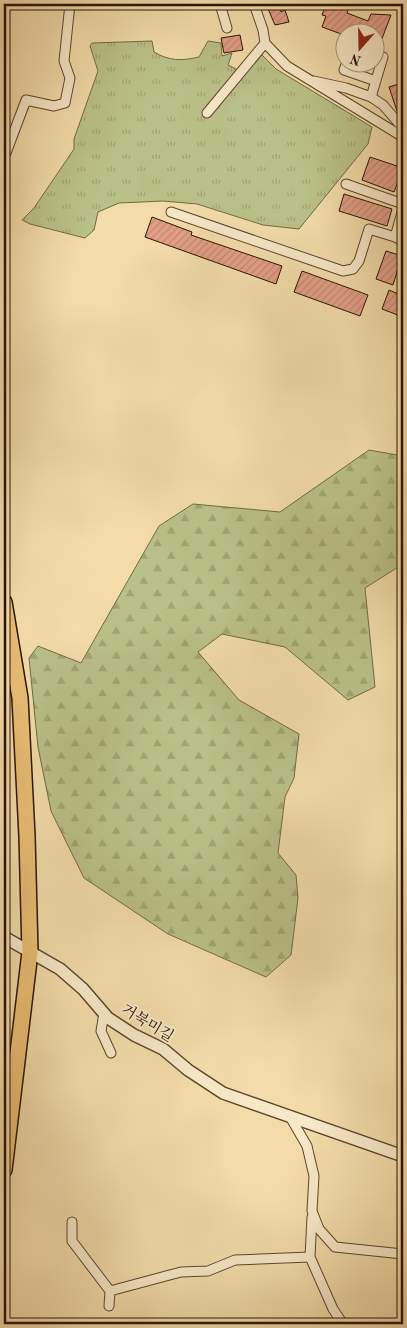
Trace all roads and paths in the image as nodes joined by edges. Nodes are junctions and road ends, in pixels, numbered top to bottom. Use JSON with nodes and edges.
{"nodes":[{"id":1,"x":70,"y":4,"type":"edge"},
{"id":2,"x":220,"y":4,"type":"edge"},
{"id":3,"x":254,"y":4,"type":"edge"},
{"id":4,"x":227,"y":28,"type":"dead end"},
{"id":5,"x":265,"y":43,"type":"junction"},
{"id":6,"x":350,"y":72,"type":"edge"},
{"id":7,"x":379,"y":72,"type":"edge"},
{"id":8,"x":305,"y":79,"type":"junction"},
{"id":9,"x":376,"y":81,"type":"junction"},
{"id":10,"x":371,"y":96,"type":"junction"},
{"id":11,"x":207,"y":113,"type":"dead end"},
{"id":12,"x":403,"y":128,"type":"edge"},
{"id":13,"x":403,"y":137,"type":"edge"},
{"id":14,"x":6,"y":152,"type":"dead end"},
{"id":15,"x":346,"y":184,"type":"dead end"},
{"id":16,"x":403,"y":204,"type":"edge"},
{"id":17,"x":403,"y":210,"type":"edge"},
{"id":18,"x":171,"y":212,"type":"dead end"},
{"id":19,"x":399,"y":239,"type":"edge"},
{"id":20,"x":4,"y":602,"type":"edge"},
{"id":21,"x":4,"y":937,"type":"edge"},
{"id":22,"x":30,"y":952,"type":"junction"},
{"id":23,"x":104,"y":1013,"type":"junction"},
{"id":24,"x":112,"y":1053,"type":"dead end"},
{"id":25,"x":289,"y":1115,"type":"junction"},
{"id":26,"x":403,"y":1156,"type":"edge"},
{"id":27,"x":4,"y":1170,"type":"edge"},
{"id":28,"x":312,"y":1210,"type":"junction"},
{"id":29,"x":72,"y":1222,"type":"dead end"},
{"id":30,"x":403,"y":1254,"type":"edge"},
{"id":31,"x":310,"y":1257,"type":"junction"},
{"id":32,"x":110,"y":1291,"type":"junction"},
{"id":33,"x":109,"y":1306,"type":"dead end"},
{"id":34,"x":343,"y":1324,"type":"edge"}],
"edges":[{"from":1,"to":14,"type":"street"},
{"from":2,"to":4,"type":"street"},
{"from":3,"to":5,"type":"street"},
{"from":5,"to":8,"type":"street"},
{"from":5,"to":11,"type":"street"},
{"from":6,"to":9,"type":"street"},
{"from":7,"to":9,"type":"street"},
{"from":8,"to":10,"type":"street"},
{"from":8,"to":13,"type":"street"},
{"from":9,"to":10,"type":"street"},
{"from":10,"to":12,"type":"street"},
{"from":15,"to":16,"type":"street"},
{"from":17,"to":19,"type":"street"},
{"from":18,"to":19,"type":"street"},
{"from":20,"to":22,"type":"highway"},
{"from":21,"to":22,"type":"street","name":"거북미길"},
{"from":22,"to":23,"type":"street","name":"거북미길"},
{"from":22,"to":27,"type":"highway"},
{"from":23,"to":24,"type":"street"},
{"from":23,"to":25,"type":"street","name":"거북미길"},
{"from":25,"to":26,"type":"street","name":"거북미길"},
{"from":25,"to":28,"type":"street"},
{"from":28,"to":30,"type":"street"},
{"from":28,"to":31,"type":"street"},
{"from":29,"to":32,"type":"street"},
{"from":31,"to":32,"type":"street"},
{"from":31,"to":34,"type":"street"},
{"from":32,"to":33,"type":"street"}]}
